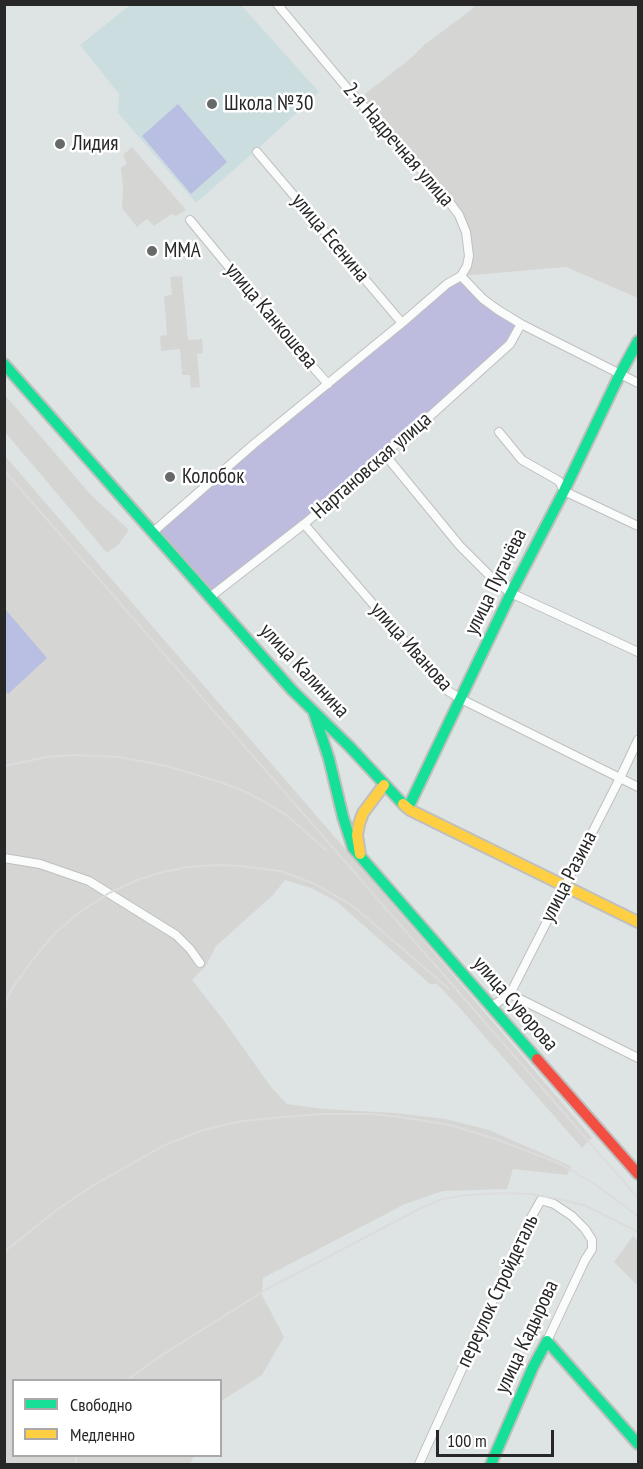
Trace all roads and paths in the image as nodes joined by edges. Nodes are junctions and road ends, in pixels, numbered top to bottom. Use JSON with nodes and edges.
{"nodes":[{"id":1,"x":277,"y":4,"type":"edge"},
{"id":2,"x":257,"y":152,"type":"dead end"},
{"id":3,"x":190,"y":220,"type":"dead end"},
{"id":4,"x":461,"y":276,"type":"junction"},
{"id":5,"x":402,"y":323,"type":"junction"},
{"id":6,"x":521,"y":324,"type":"junction"},
{"id":7,"x":639,"y":341,"type":"edge"},
{"id":8,"x":4,"y":364,"type":"edge"},
{"id":9,"x":620,"y":374,"type":"junction"},
{"id":10,"x":639,"y":383,"type":"edge"},
{"id":11,"x":328,"y":384,"type":"junction"},
{"id":12,"x":499,"y":432,"type":"dead end"},
{"id":13,"x":386,"y":456,"type":"junction"},
{"id":14,"x":564,"y":491,"type":"junction"},
{"id":15,"x":304,"y":524,"type":"junction"},
{"id":16,"x":639,"y":526,"type":"edge"},
{"id":17,"x":153,"y":531,"type":"junction"},
{"id":18,"x":511,"y":593,"type":"junction"},
{"id":19,"x":210,"y":597,"type":"junction"},
{"id":20,"x":639,"y":652,"type":"edge"},
{"id":21,"x":461,"y":699,"type":"junction"},
{"id":22,"x":312,"y":710,"type":"junction"},
{"id":23,"x":639,"y":740,"type":"edge"},
{"id":24,"x":620,"y":778,"type":"junction"},
{"id":25,"x":384,"y":785,"type":"junction"},
{"id":26,"x":639,"y":787,"type":"edge"},
{"id":27,"x":408,"y":808,"type":"junction"},
{"id":28,"x":4,"y":858,"type":"edge"},
{"id":29,"x":362,"y":860,"type":"junction"},
{"id":30,"x":564,"y":886,"type":"junction"},
{"id":31,"x":639,"y":922,"type":"edge"},
{"id":32,"x":200,"y":963,"type":"dead end"},
{"id":33,"x":510,"y":994,"type":"junction"},
{"id":34,"x":491,"y":1007,"type":"junction"},
{"id":35,"x":639,"y":1058,"type":"edge"},
{"id":36,"x":639,"y":1174,"type":"edge"},
{"id":37,"x":585,"y":1260,"type":"joint"},
{"id":38,"x":547,"y":1341,"type":"junction"},
{"id":39,"x":639,"y":1444,"type":"edge"},
{"id":40,"x":419,"y":1464,"type":"edge"},
{"id":41,"x":491,"y":1464,"type":"edge"}],
"edges":[{"from":1,"to":4,"type":"street","name":"2-я Надречная улица"},
{"from":2,"to":5,"type":"street","name":"улица Есенина"},
{"from":3,"to":11,"type":"street","name":"улица Канкошева"},
{"from":4,"to":5,"type":"street"},
{"from":4,"to":6,"type":"street"},
{"from":5,"to":11,"type":"street"},
{"from":6,"to":9,"type":"street"},
{"from":6,"to":13,"type":"street","name":"Нартановская улица"},
{"from":7,"to":9,"type":"main road","name":"улица Пугачёва"},
{"from":8,"to":17,"type":"main road","name":"улица Калинина"},
{"from":9,"to":10,"type":"street"},
{"from":9,"to":14,"type":"main road","name":"улица Пугачёва"},
{"from":11,"to":17,"type":"street"},
{"from":12,"to":14,"type":"street"},
{"from":13,"to":15,"type":"street","name":"Нартановская улица"},
{"from":13,"to":18,"type":"street"},
{"from":14,"to":16,"type":"street"},
{"from":14,"to":18,"type":"main road","name":"улица Пугачёва"},
{"from":15,"to":19,"type":"street","name":"Нартановская улица"},
{"from":15,"to":21,"type":"street","name":"улица Иванова"},
{"from":17,"to":19,"type":"main road","name":"улица Калинина"},
{"from":18,"to":20,"type":"street"},
{"from":18,"to":21,"type":"main road","name":"улица Пугачёва"},
{"from":19,"to":22,"type":"main road","name":"улица Калинина"},
{"from":21,"to":24,"type":"street","name":"улица Иванова"},
{"from":21,"to":27,"type":"main road","name":"улица Пугачёва"},
{"from":22,"to":25,"type":"main road","name":"улица Калинина"},
{"from":22,"to":29,"type":"main road","name":"улица Суворова"},
{"from":23,"to":24,"type":"street","name":"улица Разина"},
{"from":24,"to":26,"type":"street","name":"улица Иванова"},
{"from":24,"to":30,"type":"street","name":"улица Разина"},
{"from":25,"to":27,"type":"main road","name":"улица Калинина"},
{"from":25,"to":29,"type":"main road"},
{"from":27,"to":30,"type":"main road","name":"улица Калинина"},
{"from":28,"to":32,"type":"street"},
{"from":29,"to":34,"type":"main road","name":"улица Суворова"},
{"from":30,"to":31,"type":"main road","name":"улица Калинина"},
{"from":30,"to":33,"type":"street","name":"улица Разина"},
{"from":33,"to":34,"type":"street","name":"улица Разина"},
{"from":33,"to":35,"type":"street"},
{"from":34,"to":36,"type":"main road","name":"улица Суворова"},
{"from":37,"to":38,"type":"street","name":"улица Кадырова"},
{"from":37,"to":40,"type":"street","name":"переулок Стройдеталь"},
{"from":38,"to":39,"type":"main road"},
{"from":38,"to":41,"type":"main road","name":"улица Кадырова"}]}
